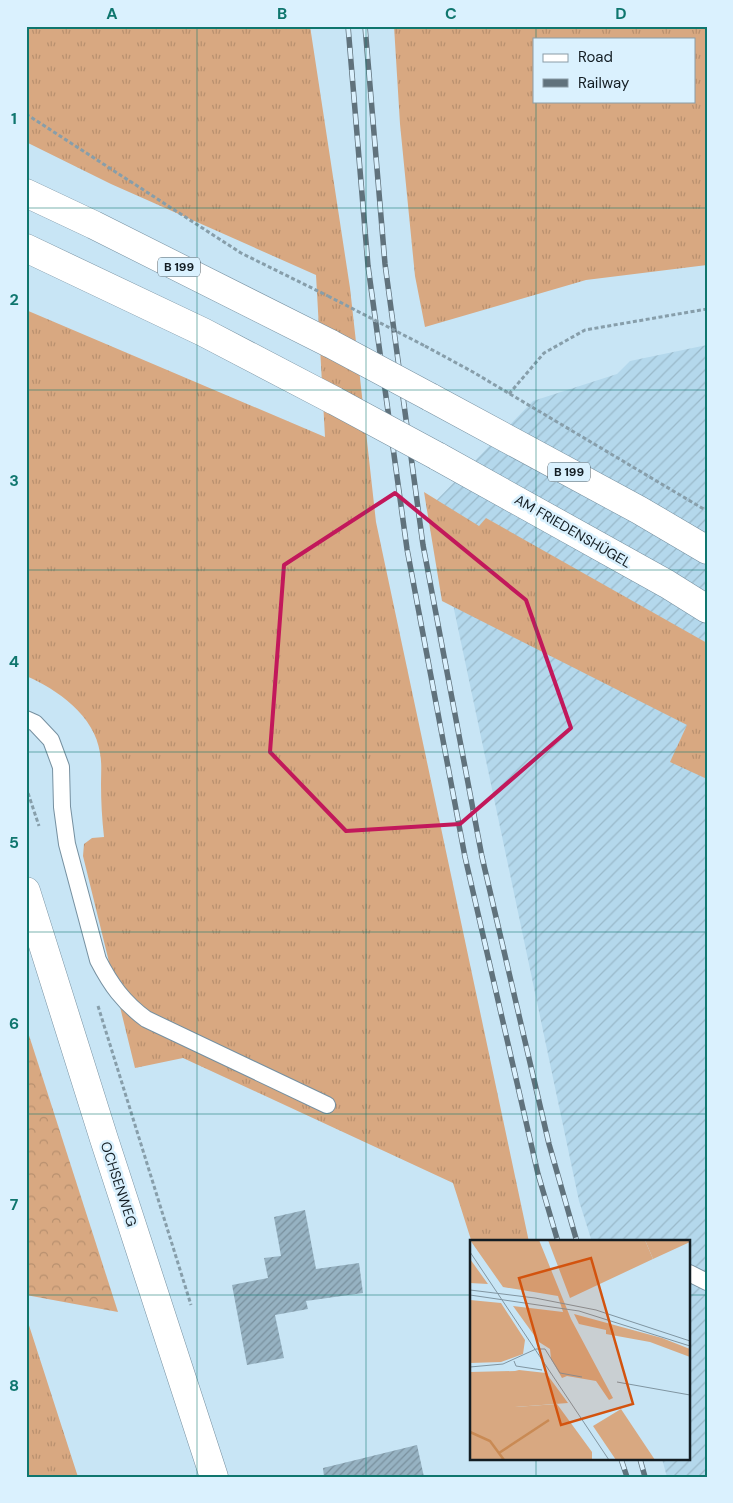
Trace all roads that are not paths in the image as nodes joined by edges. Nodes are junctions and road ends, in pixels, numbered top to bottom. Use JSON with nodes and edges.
{"nodes":[{"id":1,"x":26,"y":194,"type":"edge"},
{"id":2,"x":26,"y":248,"type":"edge"},
{"id":3,"x":707,"y":550,"type":"edge"},
{"id":4,"x":707,"y":609,"type":"edge"},
{"id":5,"x":26,"y":719,"type":"edge"},
{"id":6,"x":26,"y":891,"type":"edge"},
{"id":7,"x":328,"y":1105,"type":"dead end"},
{"id":8,"x":690,"y":1274,"type":"edge"},
{"id":9,"x":707,"y":1282,"type":"edge"},
{"id":10,"x":214,"y":1477,"type":"edge"}],
"edges":[{"from":1,"to":3,"type":"main road","number":"B 199","bridge":true},
{"from":2,"to":4,"type":"main road","name":"AM FRIEDENSHÜGEL","bridge":true},
{"from":5,"to":7,"type":"lane"},
{"from":6,"to":10,"type":"main road","name":"OCHSENWEG"},
{"from":8,"to":9,"type":"lane"}]}
